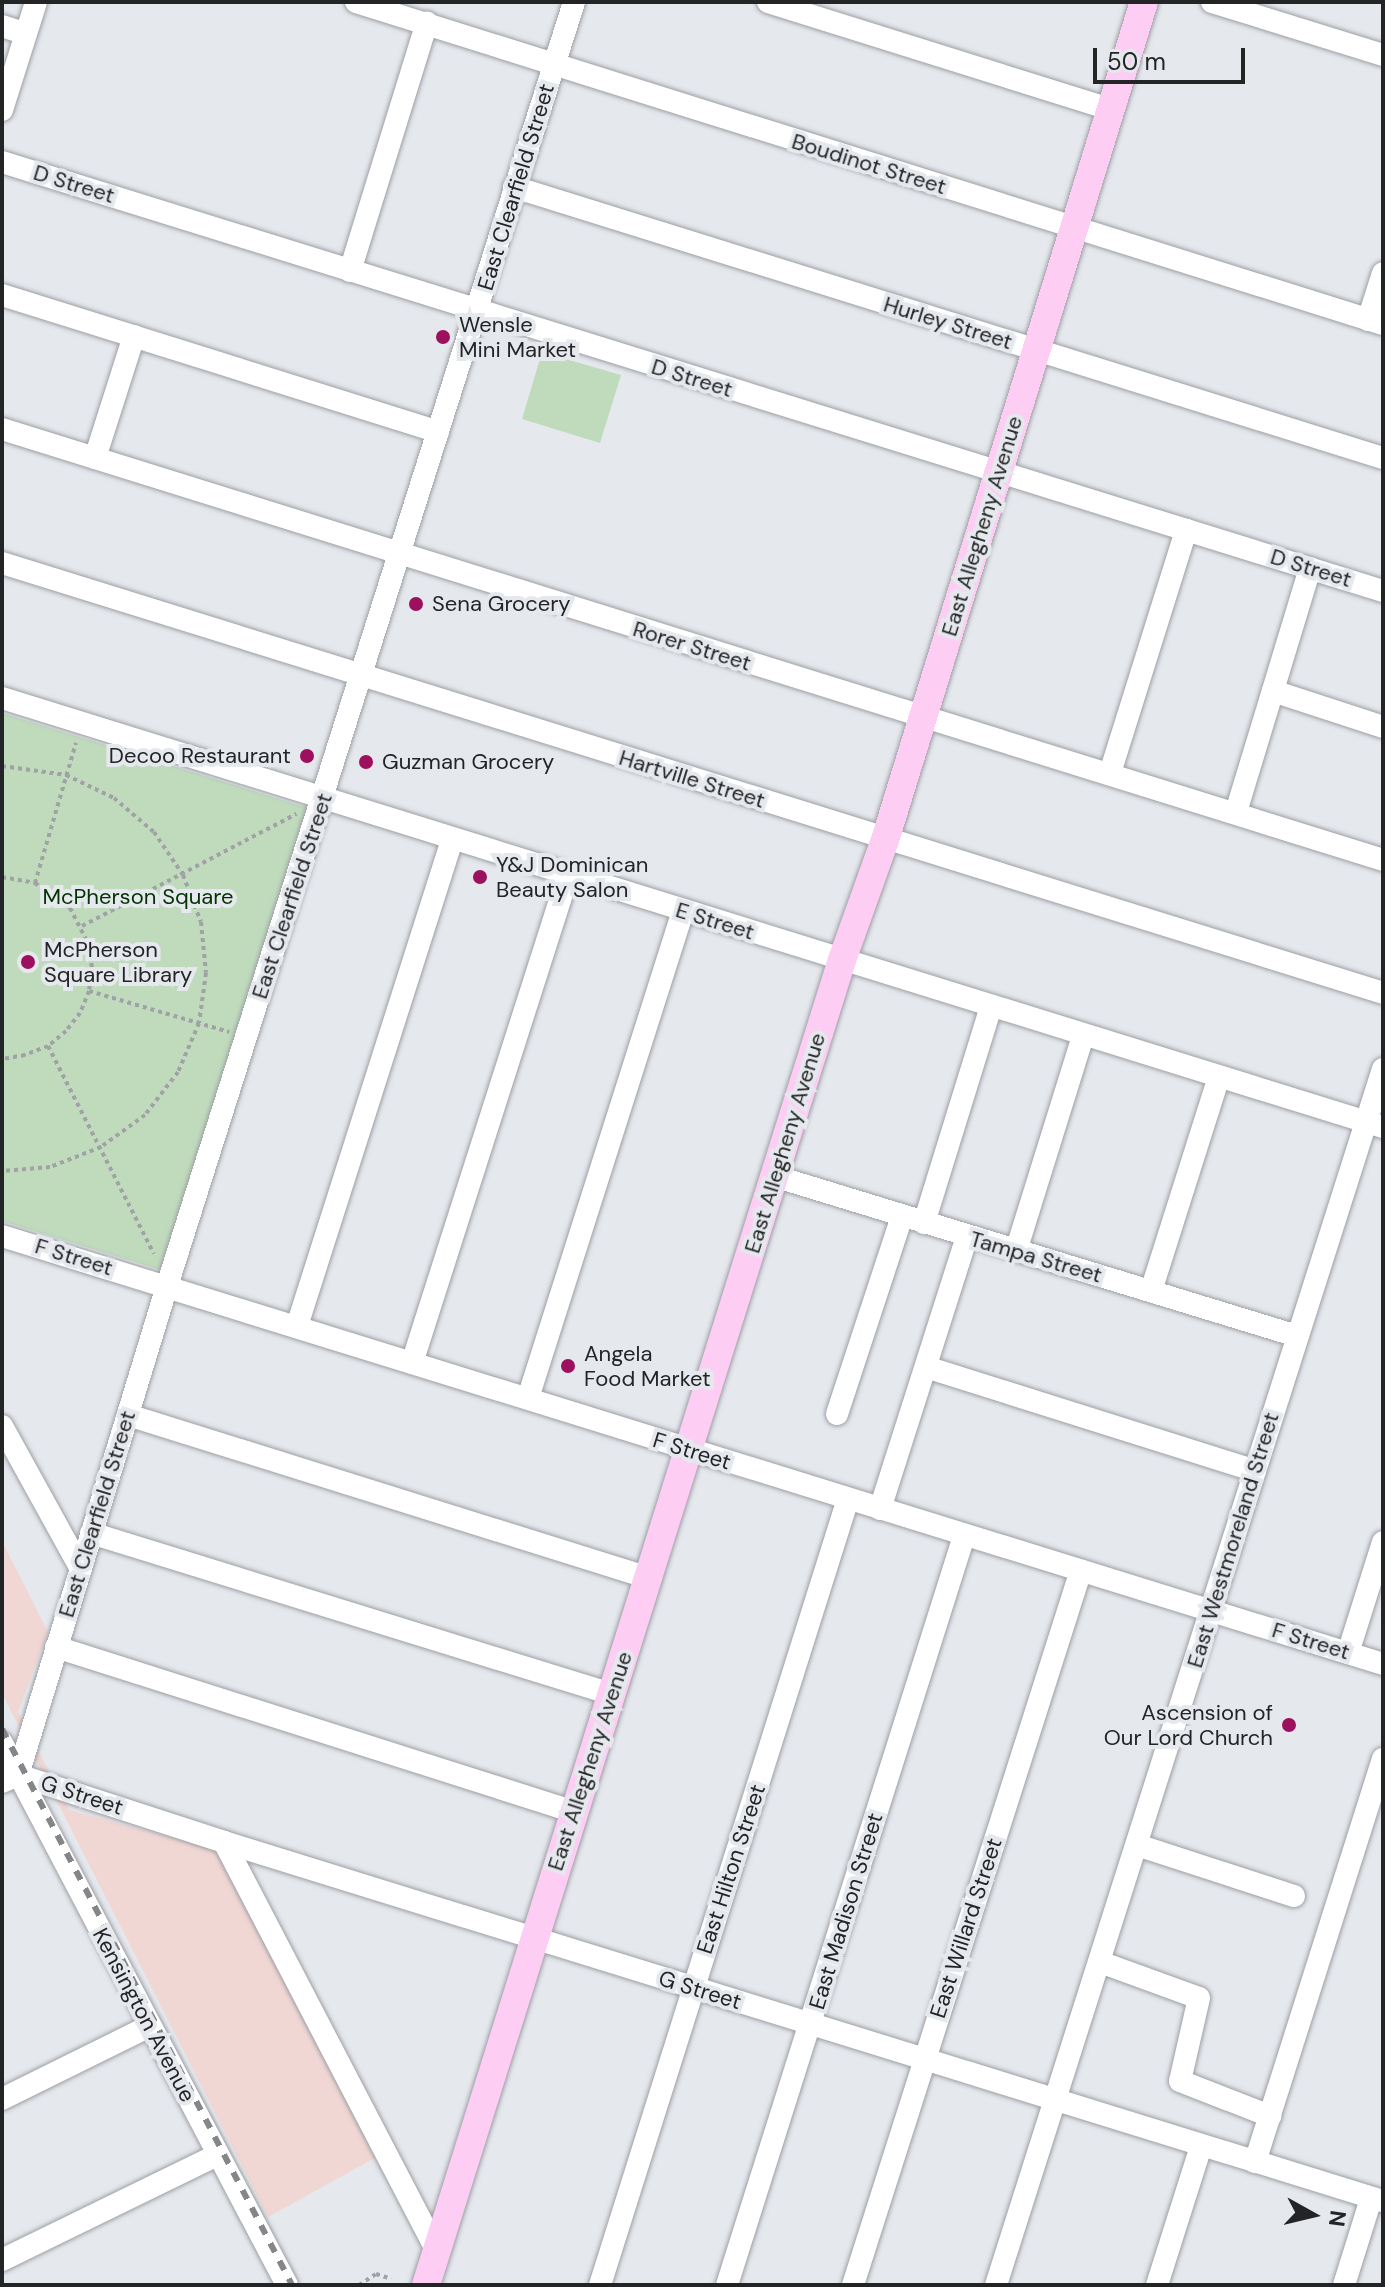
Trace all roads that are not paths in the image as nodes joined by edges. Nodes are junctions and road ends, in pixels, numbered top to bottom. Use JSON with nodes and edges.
{"nodes":[{"id":1,"x":36,"y":2,"type":"edge"},
{"id":2,"x":356,"y":2,"type":"edge"},
{"id":3,"x":574,"y":2,"type":"edge"},
{"id":4,"x":768,"y":2,"type":"edge"},
{"id":5,"x":1144,"y":2,"type":"edge"},
{"id":6,"x":1212,"y":2,"type":"edge"},
{"id":7,"x":427,"y":23,"type":"junction"},
{"id":8,"x":2,"y":26,"type":"edge"},
{"id":9,"x":26,"y":34,"type":"junction"},
{"id":10,"x":1383,"y":55,"type":"edge"},
{"id":11,"x":554,"y":65,"type":"junction"},
{"id":12,"x":1110,"y":109,"type":"junction"},
{"id":13,"x":2,"y":110,"type":"edge"},
{"id":14,"x":2,"y":162,"type":"edge"},
{"id":15,"x":514,"y":187,"type":"junction"},
{"id":16,"x":1075,"y":228,"type":"junction"},
{"id":17,"x":350,"y":271,"type":"junction"},
{"id":18,"x":1383,"y":273,"type":"edge"},
{"id":19,"x":2,"y":295,"type":"edge"},
{"id":20,"x":477,"y":310,"type":"junction"},
{"id":21,"x":1375,"y":322,"type":"edge"},
{"id":22,"x":134,"y":336,"type":"junction"},
{"id":23,"x":1037,"y":351,"type":"junction"},
{"id":24,"x":2,"y":429,"type":"edge"},
{"id":25,"x":438,"y":432,"type":"junction"},
{"id":26,"x":95,"y":458,"type":"junction"},
{"id":27,"x":1383,"y":458,"type":"edge"},
{"id":28,"x":997,"y":474,"type":"junction"},
{"id":29,"x":1186,"y":530,"type":"junction"},
{"id":30,"x":400,"y":554,"type":"junction"},
{"id":31,"x":2,"y":563,"type":"edge"},
{"id":32,"x":1310,"y":568,"type":"junction"},
{"id":33,"x":1383,"y":591,"type":"edge"},
{"id":34,"x":362,"y":676,"type":"junction"},
{"id":35,"x":1273,"y":691,"type":"junction"},
{"id":36,"x":2,"y":698,"type":"edge"},
{"id":37,"x":922,"y":718,"type":"junction"},
{"id":38,"x":1383,"y":727,"type":"edge"},
{"id":39,"x":1110,"y":773,"type":"junction"},
{"id":40,"x":323,"y":799,"type":"junction"},
{"id":41,"x":1236,"y":812,"type":"junction"},
{"id":42,"x":452,"y":840,"type":"junction"},
{"id":43,"x":885,"y":840,"type":"junction"},
{"id":44,"x":1383,"y":860,"type":"edge"},
{"id":45,"x":568,"y":875,"type":"junction"},
{"id":46,"x":683,"y":911,"type":"junction"},
{"id":47,"x":842,"y":960,"type":"junction"},
{"id":48,"x":1383,"y":993,"type":"edge"},
{"id":49,"x":991,"y":1007,"type":"junction"},
{"id":50,"x":1083,"y":1036,"type":"junction"},
{"id":51,"x":1383,"y":1069,"type":"edge"},
{"id":52,"x":1219,"y":1077,"type":"junction"},
{"id":53,"x":1374,"y":1124,"type":"edge"},
{"id":54,"x":774,"y":1176,"type":"junction"},
{"id":55,"x":902,"y":1216,"type":"junction"},
{"id":56,"x":924,"y":1223,"type":"junction"},
{"id":57,"x":2,"y":1236,"type":"edge"},
{"id":58,"x":967,"y":1236,"type":"junction"},
{"id":59,"x":1016,"y":1251,"type":"junction"},
{"id":60,"x":167,"y":1286,"type":"junction"},
{"id":61,"x":1151,"y":1291,"type":"junction"},
{"id":62,"x":297,"y":1326,"type":"junction"},
{"id":63,"x":1297,"y":1336,"type":"junction"},
{"id":64,"x":412,"y":1363,"type":"junction"},
{"id":65,"x":926,"y":1367,"type":"junction"},
{"id":66,"x":528,"y":1398,"type":"junction"},
{"id":67,"x":837,"y":1414,"type":"dead end"},
{"id":68,"x":128,"y":1415,"type":"junction"},
{"id":69,"x":2,"y":1426,"type":"edge"},
{"id":70,"x":688,"y":1450,"type":"junction"},
{"id":71,"x":1255,"y":1471,"type":"junction"},
{"id":72,"x":848,"y":1499,"type":"junction"},
{"id":73,"x":880,"y":1509,"type":"junction"},
{"id":74,"x":91,"y":1533,"type":"junction"},
{"id":75,"x":964,"y":1536,"type":"junction"},
{"id":76,"x":1383,"y":1542,"type":"edge"},
{"id":77,"x":81,"y":1569,"type":"junction"},
{"id":78,"x":1081,"y":1570,"type":"junction"},
{"id":79,"x":649,"y":1578,"type":"junction"},
{"id":80,"x":1211,"y":1610,"type":"junction"},
{"id":81,"x":56,"y":1647,"type":"junction"},
{"id":82,"x":1348,"y":1653,"type":"junction"},
{"id":83,"x":1383,"y":1664,"type":"edge"},
{"id":84,"x":611,"y":1694,"type":"junction"},
{"id":85,"x":2,"y":1743,"type":"edge"},
{"id":86,"x":1383,"y":1759,"type":"edge"},
{"id":87,"x":10,"y":1778,"type":"edge"},
{"id":88,"x":575,"y":1812,"type":"junction"},
{"id":89,"x":224,"y":1842,"type":"junction"},
{"id":90,"x":1137,"y":1845,"type":"junction"},
{"id":91,"x":1294,"y":1896,"type":"dead end"},
{"id":92,"x":533,"y":1938,"type":"junction"},
{"id":93,"x":1100,"y":1962,"type":"junction"},
{"id":94,"x":693,"y":1988,"type":"junction"},
{"id":95,"x":810,"y":2023,"type":"junction"},
{"id":96,"x":150,"y":2026,"type":"junction"},
{"id":97,"x":925,"y":2059,"type":"junction"},
{"id":98,"x":3,"y":2096,"type":"edge"},
{"id":99,"x":1056,"y":2101,"type":"junction"},
{"id":100,"x":1270,"y":2116,"type":"junction"},
{"id":101,"x":1201,"y":2146,"type":"junction"},
{"id":102,"x":217,"y":2155,"type":"junction"},
{"id":103,"x":1255,"y":2162,"type":"junction"},
{"id":104,"x":1377,"y":2200,"type":"edge"},
{"id":105,"x":437,"y":2252,"type":"junction"},
{"id":106,"x":2,"y":2260,"type":"edge"},
{"id":107,"x":281,"y":2283,"type":"edge"},
{"id":108,"x":426,"y":2285,"type":"edge"},
{"id":109,"x":600,"y":2285,"type":"edge"},
{"id":110,"x":727,"y":2285,"type":"edge"},
{"id":111,"x":853,"y":2285,"type":"edge"},
{"id":112,"x":996,"y":2285,"type":"edge"},
{"id":113,"x":1157,"y":2285,"type":"edge"},
{"id":114,"x":1344,"y":2285,"type":"edge"}],
"edges":[{"from":1,"to":9,"type":"street"},
{"from":2,"to":7,"type":"street","name":"Boudinot Street"},
{"from":3,"to":11,"type":"street","name":"East Clearfield Street"},
{"from":4,"to":12,"type":"street"},
{"from":5,"to":12,"type":"main road","name":"East Allegheny Avenue"},
{"from":6,"to":10,"type":"street"},
{"from":7,"to":11,"type":"street","name":"Boudinot Street"},
{"from":7,"to":17,"type":"street"},
{"from":8,"to":9,"type":"street"},
{"from":9,"to":13,"type":"street"},
{"from":11,"to":15,"type":"street","name":"East Clearfield Street"},
{"from":11,"to":16,"type":"street","name":"Boudinot Street"},
{"from":12,"to":16,"type":"main road","name":"East Allegheny Avenue"},
{"from":14,"to":17,"type":"street","name":"D Street"},
{"from":15,"to":20,"type":"street","name":"East Clearfield Street"},
{"from":15,"to":23,"type":"street","name":"Hurley Street"},
{"from":16,"to":21,"type":"street","name":"Boudinot Street"},
{"from":16,"to":23,"type":"main road","name":"East Allegheny Avenue"},
{"from":17,"to":20,"type":"street","name":"D Street"},
{"from":18,"to":21,"type":"street"},
{"from":19,"to":22,"type":"street"},
{"from":20,"to":25,"type":"street","name":"East Clearfield Street"},
{"from":20,"to":28,"type":"street","name":"D Street"},
{"from":22,"to":25,"type":"street"},
{"from":22,"to":26,"type":"street"},
{"from":23,"to":27,"type":"street","name":"Hurley Street"},
{"from":23,"to":28,"type":"main road","name":"East Allegheny Avenue"},
{"from":24,"to":26,"type":"street","name":"Rorer Street"},
{"from":25,"to":30,"type":"street","name":"East Clearfield Street"},
{"from":26,"to":30,"type":"street","name":"Rorer Street"},
{"from":28,"to":29,"type":"street","name":"D Street"},
{"from":28,"to":37,"type":"main road","name":"East Allegheny Avenue"},
{"from":29,"to":32,"type":"street","name":"D Street"},
{"from":29,"to":39,"type":"street"},
{"from":30,"to":34,"type":"street","name":"East Clearfield Street"},
{"from":30,"to":37,"type":"street","name":"Rorer Street"},
{"from":31,"to":34,"type":"street","name":"Hartville Street"},
{"from":32,"to":33,"type":"street","name":"D Street"},
{"from":32,"to":35,"type":"street"},
{"from":34,"to":40,"type":"street","name":"East Clearfield Street"},
{"from":34,"to":43,"type":"street","name":"Hartville Street"},
{"from":35,"to":38,"type":"street"},
{"from":35,"to":41,"type":"street"},
{"from":36,"to":40,"type":"street","name":"E Street"},
{"from":37,"to":39,"type":"street","name":"Rorer Street"},
{"from":37,"to":43,"type":"main road","name":"East Allegheny Avenue"},
{"from":39,"to":41,"type":"street","name":"Rorer Street"},
{"from":40,"to":42,"type":"street","name":"E Street"},
{"from":40,"to":60,"type":"street","name":"East Clearfield Street"},
{"from":41,"to":44,"type":"street","name":"Rorer Street"},
{"from":42,"to":45,"type":"street","name":"E Street"},
{"from":42,"to":62,"type":"street"},
{"from":43,"to":47,"type":"main road","name":"East Allegheny Avenue"},
{"from":43,"to":48,"type":"street","name":"Hartville Street"},
{"from":45,"to":46,"type":"street","name":"E Street"},
{"from":45,"to":64,"type":"street"},
{"from":46,"to":47,"type":"street","name":"E Street"},
{"from":46,"to":66,"type":"street"},
{"from":47,"to":49,"type":"street","name":"E Street"},
{"from":47,"to":54,"type":"main road","name":"East Allegheny Avenue"},
{"from":49,"to":50,"type":"street","name":"E Street"},
{"from":49,"to":56,"type":"street"},
{"from":50,"to":52,"type":"street","name":"E Street"},
{"from":50,"to":59,"type":"street"},
{"from":51,"to":53,"type":"street","name":"East Westmoreland Street"},
{"from":52,"to":53,"type":"street","name":"E Street"},
{"from":52,"to":61,"type":"street"},
{"from":53,"to":63,"type":"street","name":"East Westmoreland Street"},
{"from":54,"to":55,"type":"street","name":"Tampa Street"},
{"from":54,"to":70,"type":"main road","name":"East Allegheny Avenue"},
{"from":55,"to":56,"type":"street","name":"Tampa Street"},
{"from":55,"to":67,"type":"street"},
{"from":56,"to":58,"type":"street","name":"Tampa Street"},
{"from":57,"to":60,"type":"street","name":"F Street"},
{"from":58,"to":59,"type":"street","name":"Tampa Street"},
{"from":58,"to":65,"type":"street"},
{"from":59,"to":61,"type":"street","name":"Tampa Street"},
{"from":60,"to":62,"type":"street","name":"F Street"},
{"from":60,"to":68,"type":"street","name":"East Clearfield Street"},
{"from":61,"to":63,"type":"street","name":"Tampa Street"},
{"from":62,"to":64,"type":"street","name":"F Street"},
{"from":63,"to":71,"type":"street","name":"East Westmoreland Street"},
{"from":64,"to":66,"type":"street","name":"F Street"},
{"from":65,"to":71,"type":"street"},
{"from":65,"to":73,"type":"street"},
{"from":66,"to":70,"type":"street","name":"F Street"},
{"from":68,"to":74,"type":"street","name":"East Clearfield Street"},
{"from":68,"to":79,"type":"street"},
{"from":69,"to":77,"type":"street"},
{"from":70,"to":72,"type":"street","name":"F Street"},
{"from":70,"to":79,"type":"main road","name":"East Allegheny Avenue"},
{"from":71,"to":80,"type":"street","name":"East Westmoreland Street"},
{"from":72,"to":73,"type":"street","name":"F Street"},
{"from":72,"to":94,"type":"street","name":"East Hilton Street"},
{"from":73,"to":75,"type":"street","name":"F Street"},
{"from":74,"to":77,"type":"street","name":"East Clearfield Street"},
{"from":74,"to":84,"type":"street"},
{"from":75,"to":78,"type":"street","name":"F Street"},
{"from":75,"to":95,"type":"street","name":"East Madison Street"},
{"from":76,"to":82,"type":"street"},
{"from":77,"to":81,"type":"street","name":"East Clearfield Street"},
{"from":78,"to":80,"type":"street","name":"F Street"},
{"from":78,"to":97,"type":"street","name":"East Willard Street"},
{"from":79,"to":84,"type":"main road","name":"East Allegheny Avenue"},
{"from":80,"to":82,"type":"street","name":"F Street"},
{"from":80,"to":90,"type":"street","name":"East Westmoreland Street"},
{"from":81,"to":87,"type":"street","name":"East Clearfield Street"},
{"from":81,"to":88,"type":"street"},
{"from":82,"to":83,"type":"street","name":"F Street"},
{"from":84,"to":88,"type":"main road","name":"East Allegheny Avenue"},
{"from":85,"to":87,"type":"street","name":"Kensington Avenue"},
{"from":86,"to":100,"type":"street"},
{"from":87,"to":89,"type":"street","name":"G Street"},
{"from":87,"to":96,"type":"street","name":"Kensington Avenue"},
{"from":88,"to":92,"type":"main road","name":"East Allegheny Avenue"},
{"from":89,"to":92,"type":"street","name":"G Street"},
{"from":89,"to":105,"type":"street"},
{"from":90,"to":91,"type":"street"},
{"from":90,"to":93,"type":"street","name":"East Westmoreland Street"},
{"from":92,"to":94,"type":"street","name":"G Street"},
{"from":92,"to":105,"type":"main road","name":"East Allegheny Avenue"},
{"from":93,"to":99,"type":"street","name":"East Westmoreland Street"},
{"from":93,"to":100,"type":"street"},
{"from":94,"to":95,"type":"street","name":"G Street"},
{"from":94,"to":109,"type":"street","name":"East Hilton Street"},
{"from":95,"to":97,"type":"street","name":"G Street"},
{"from":95,"to":110,"type":"street","name":"East Madison Street"},
{"from":96,"to":98,"type":"street"},
{"from":96,"to":102,"type":"street","name":"Kensington Avenue"},
{"from":97,"to":99,"type":"street","name":"G Street"},
{"from":97,"to":111,"type":"street","name":"East Willard Street"},
{"from":99,"to":101,"type":"street","name":"G Street"},
{"from":99,"to":112,"type":"street","name":"East Westmoreland Street"},
{"from":100,"to":103,"type":"street"},
{"from":101,"to":103,"type":"street","name":"G Street"},
{"from":101,"to":113,"type":"street"},
{"from":102,"to":106,"type":"street"},
{"from":102,"to":107,"type":"street","name":"Kensington Avenue"},
{"from":103,"to":104,"type":"street","name":"G Street"},
{"from":104,"to":114,"type":"street"},
{"from":105,"to":108,"type":"main road","name":"East Allegheny Avenue"}]}
